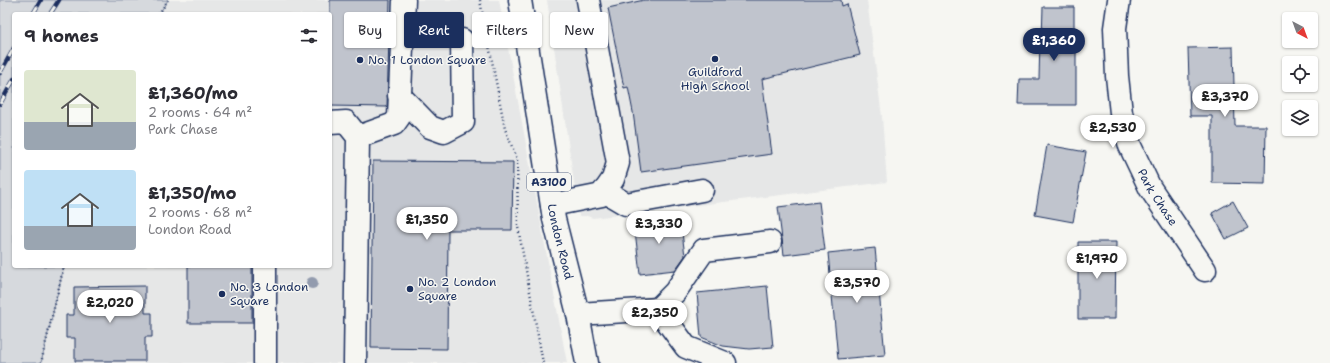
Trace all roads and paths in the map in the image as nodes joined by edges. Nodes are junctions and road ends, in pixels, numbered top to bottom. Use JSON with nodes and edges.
{"nodes":[{"id":1,"x":168,"y":0,"type":"edge"},
{"id":2,"x":404,"y":0,"type":"edge"},
{"id":3,"x":480,"y":0,"type":"edge"},
{"id":4,"x":520,"y":0,"type":"edge"},
{"id":5,"x":588,"y":0,"type":"edge"},
{"id":6,"x":1119,"y":0,"type":"edge"},
{"id":7,"x":160,"y":12,"type":"edge"},
{"id":8,"x":462,"y":48,"type":"edge"},
{"id":9,"x":399,"y":95,"type":"junction"},
{"id":10,"x":332,"y":123,"type":"edge"},
{"id":11,"x":358,"y":137,"type":"junction"},
{"id":12,"x":702,"y":190,"type":"dead end"},
{"id":13,"x":604,"y":191,"type":"junction"},
{"id":14,"x":552,"y":206,"type":"junction"},
{"id":15,"x":770,"y":242,"type":"dead end"},
{"id":16,"x":64,"y":268,"type":"edge"},
{"id":17,"x":265,"y":268,"type":"edge"},
{"id":18,"x":1205,"y":270,"type":"dead end"},
{"id":19,"x":658,"y":309,"type":"junction"},
{"id":20,"x":578,"y":314,"type":"junction"},
{"id":21,"x":40,"y":363,"type":"edge"},
{"id":22,"x":265,"y":363,"type":"edge"},
{"id":23,"x":355,"y":363,"type":"edge"},
{"id":24,"x":543,"y":363,"type":"edge"},
{"id":25,"x":587,"y":363,"type":"edge"},
{"id":26,"x":725,"y":363,"type":"edge"}],
"edges":[{"from":1,"to":7,"type":"path"},
{"from":2,"to":9,"type":"street"},
{"from":3,"to":24,"type":"path"},
{"from":4,"to":14,"type":"street","name":"London Road","number":"A3100"},
{"from":5,"to":13,"type":"street"},
{"from":6,"to":18,"type":"street","name":"Park Chase"},
{"from":8,"to":9,"type":"street"},
{"from":9,"to":11,"type":"street"},
{"from":10,"to":11,"type":"street"},
{"from":11,"to":23,"type":"street"},
{"from":12,"to":13,"type":"street"},
{"from":13,"to":14,"type":"street"},
{"from":14,"to":20,"type":"street","name":"London Road","number":"A3100"},
{"from":15,"to":19,"type":"street"},
{"from":16,"to":21,"type":"path"},
{"from":17,"to":22,"type":"street"},
{"from":19,"to":20,"type":"street"},
{"from":19,"to":26,"type":"street"},
{"from":20,"to":25,"type":"street","name":"London Road","number":"A3100"}]}
